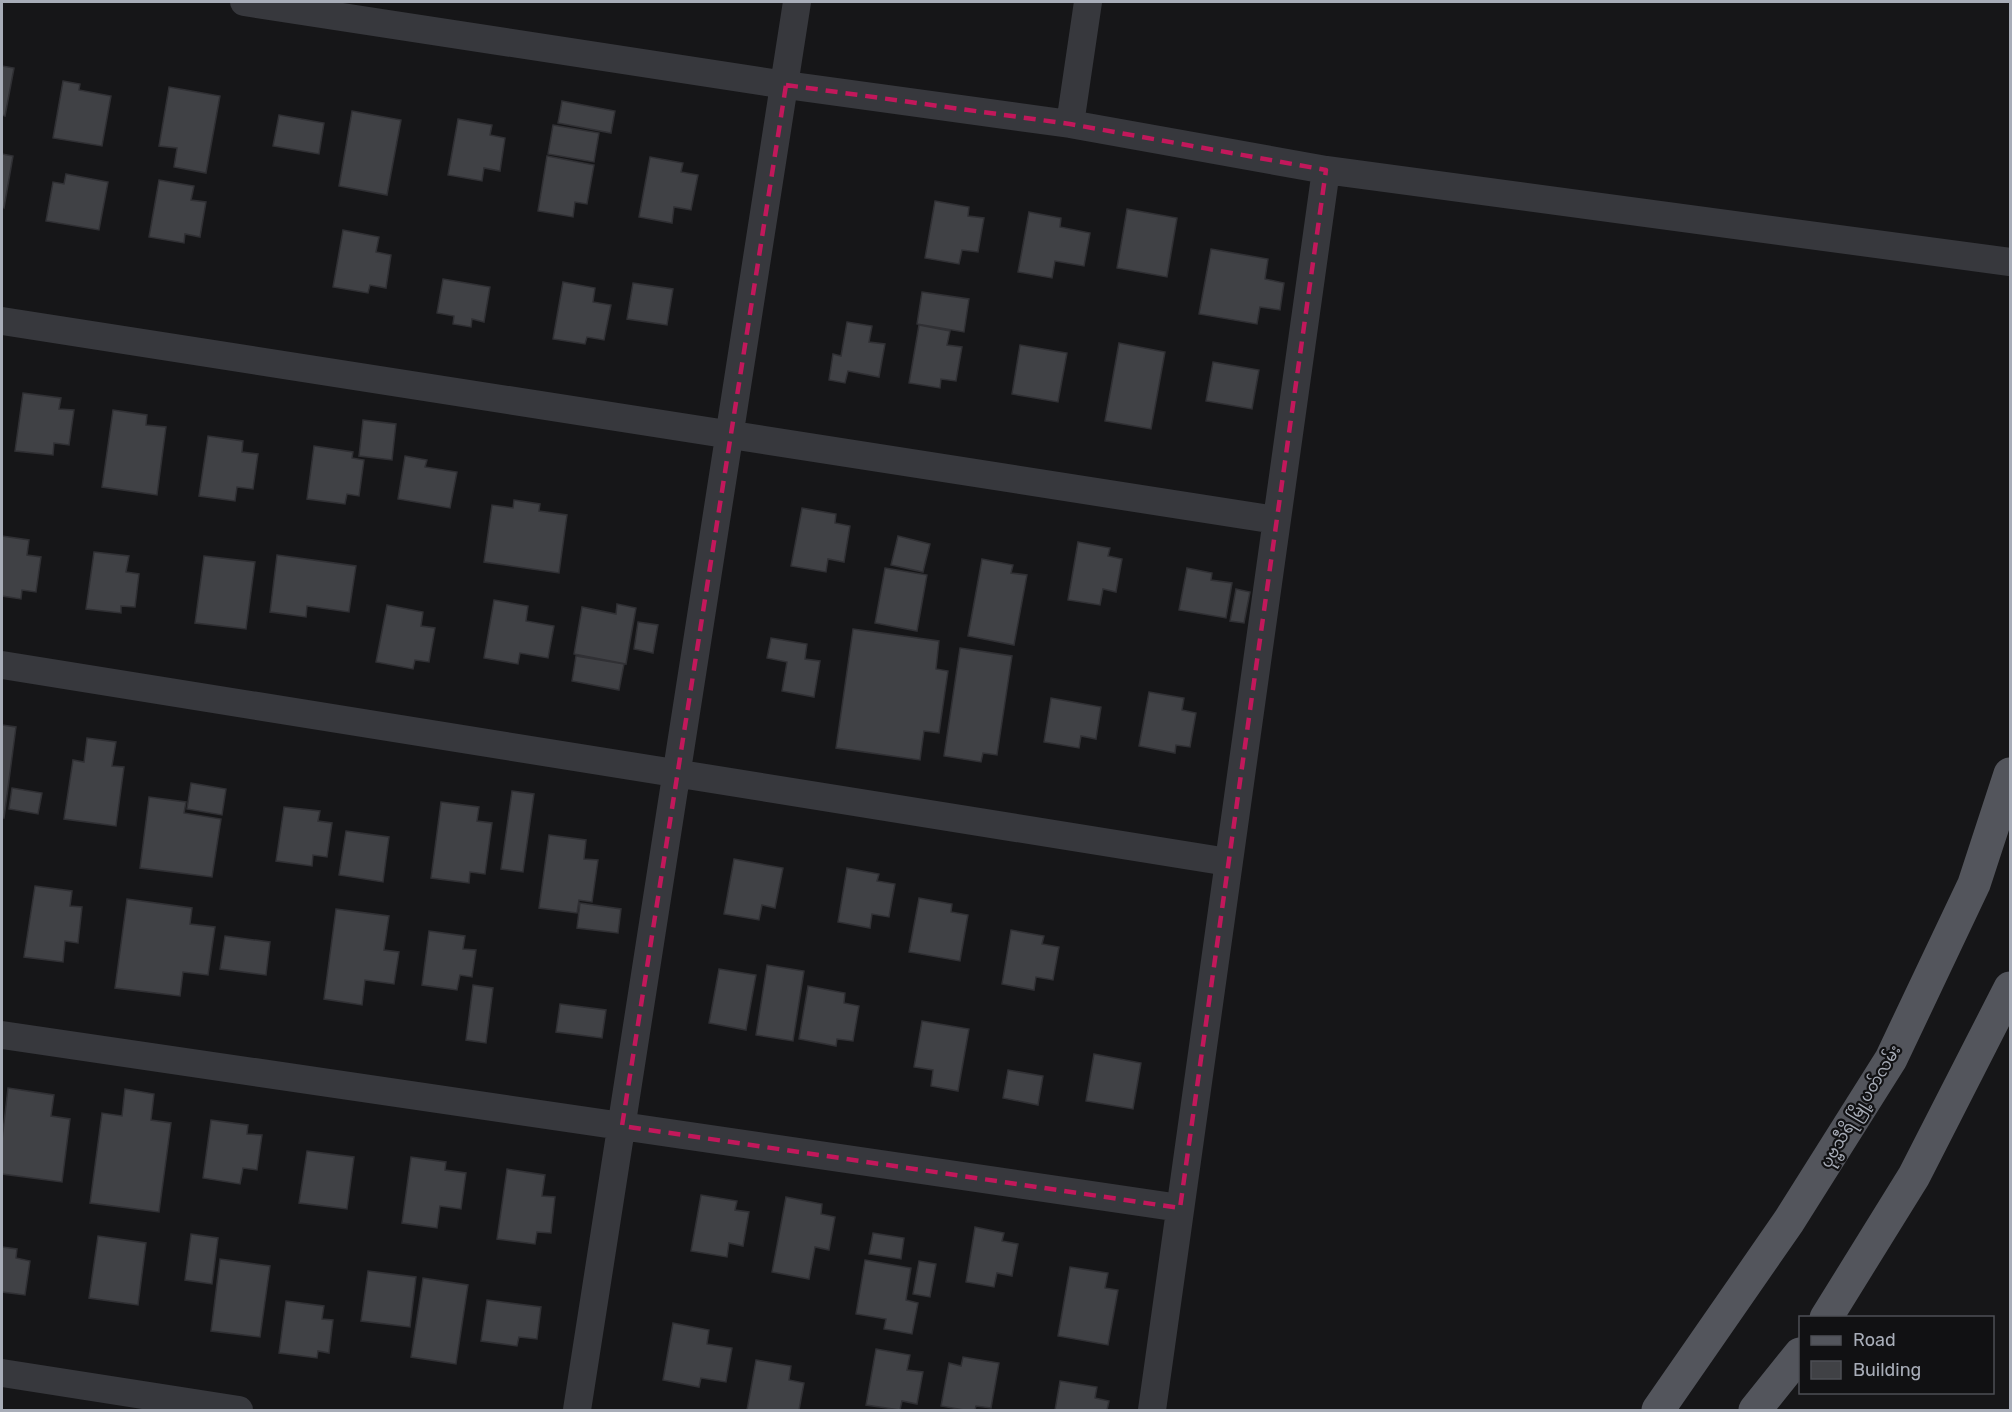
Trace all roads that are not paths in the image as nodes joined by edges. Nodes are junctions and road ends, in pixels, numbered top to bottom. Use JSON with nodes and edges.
{"nodes":[{"id":1,"x":244,"y":2,"type":"edge"},
{"id":2,"x":797,"y":2,"type":"edge"},
{"id":3,"x":1088,"y":2,"type":"edge"},
{"id":4,"x":786,"y":85,"type":"junction"},
{"id":5,"x":1070,"y":124,"type":"junction"},
{"id":6,"x":1326,"y":170,"type":"junction"},
{"id":7,"x":2010,"y":262,"type":"edge"},
{"id":8,"x":2,"y":321,"type":"edge"},
{"id":9,"x":730,"y":434,"type":"junction"},
{"id":10,"x":1276,"y":520,"type":"junction"},
{"id":11,"x":2,"y":665,"type":"edge"},
{"id":12,"x":677,"y":774,"type":"junction"},
{"id":13,"x":2010,"y":774,"type":"edge"},
{"id":14,"x":1228,"y":862,"type":"junction"},
{"id":15,"x":2010,"y":988,"type":"edge"},
{"id":16,"x":2,"y":1035,"type":"edge"},
{"id":17,"x":622,"y":1126,"type":"junction"},
{"id":18,"x":1180,"y":1208,"type":"junction"},
{"id":19,"x":1827,"y":1316,"type":"edge"},
{"id":20,"x":1799,"y":1355,"type":"edge"},
{"id":21,"x":2,"y":1373,"type":"edge"},
{"id":22,"x":239,"y":1410,"type":"edge"},
{"id":23,"x":577,"y":1410,"type":"edge"},
{"id":24,"x":1152,"y":1410,"type":"edge"},
{"id":25,"x":1658,"y":1410,"type":"edge"},
{"id":26,"x":1755,"y":1410,"type":"edge"}],
"edges":[{"from":1,"to":4,"type":"street"},
{"from":2,"to":4,"type":"street"},
{"from":3,"to":5,"type":"street"},
{"from":4,"to":5,"type":"street"},
{"from":4,"to":9,"type":"street"},
{"from":5,"to":6,"type":"street"},
{"from":6,"to":7,"type":"street"},
{"from":6,"to":10,"type":"street"},
{"from":8,"to":9,"type":"street"},
{"from":9,"to":10,"type":"street"},
{"from":9,"to":12,"type":"street"},
{"from":10,"to":14,"type":"street"},
{"from":11,"to":12,"type":"street"},
{"from":12,"to":14,"type":"street"},
{"from":12,"to":17,"type":"street"},
{"from":13,"to":25,"type":"main road","name":"ပုဗ္ဗသီရိ မြို့ပတ်လမ်း"},
{"from":14,"to":18,"type":"street"},
{"from":15,"to":19,"type":"main road"},
{"from":16,"to":17,"type":"street"},
{"from":17,"to":18,"type":"street"},
{"from":17,"to":23,"type":"street"},
{"from":18,"to":24,"type":"street"},
{"from":20,"to":26,"type":"main road"},
{"from":21,"to":22,"type":"street"}]}
